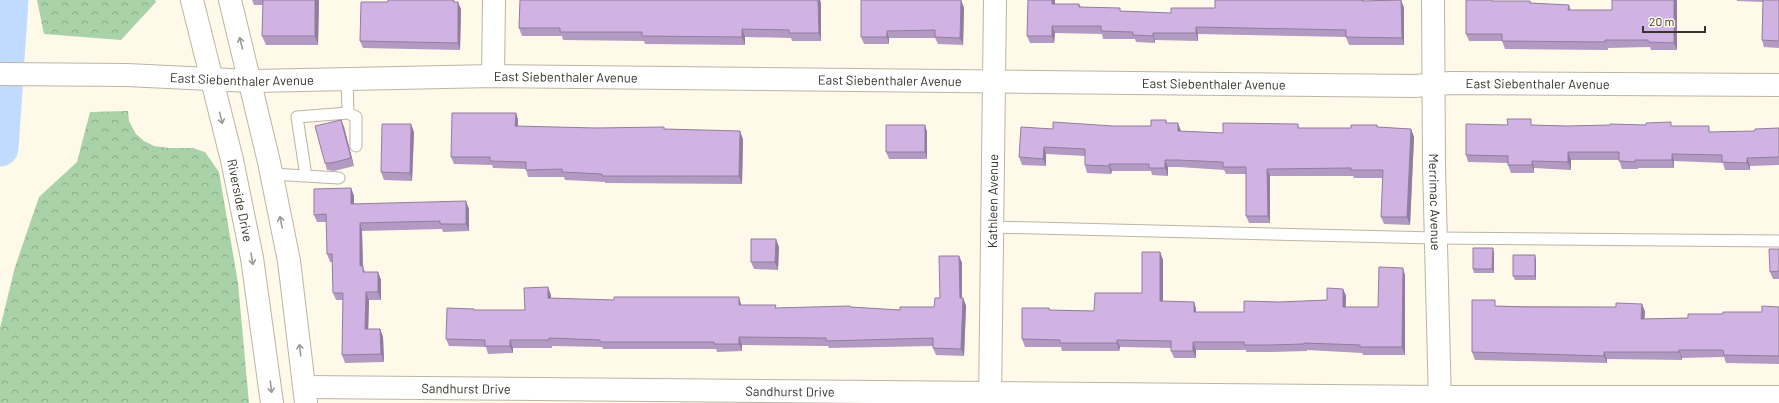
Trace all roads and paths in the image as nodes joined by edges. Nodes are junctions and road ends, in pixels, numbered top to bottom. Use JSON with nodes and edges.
{"nodes":[{"id":1,"x":192,"y":0,"type":"edge"},
{"id":2,"x":230,"y":0,"type":"edge"},
{"id":3,"x":494,"y":0,"type":"edge"},
{"id":4,"x":995,"y":0,"type":"edge"},
{"id":5,"x":1433,"y":0,"type":"edge"},
{"id":6,"x":0,"y":74,"type":"edge"},
{"id":7,"x":493,"y":76,"type":"junction"},
{"id":8,"x":347,"y":79,"type":"junction"},
{"id":9,"x":212,"y":80,"type":"junction"},
{"id":10,"x":250,"y":81,"type":"junction"},
{"id":11,"x":994,"y":81,"type":"junction"},
{"id":12,"x":1433,"y":84,"type":"junction"},
{"id":13,"x":1779,"y":85,"type":"edge"},
{"id":14,"x":348,"y":113,"type":"junction"},
{"id":15,"x":356,"y":146,"type":"dead end"},
{"id":16,"x":272,"y":174,"type":"junction"},
{"id":17,"x":306,"y":176,"type":"junction"},
{"id":18,"x":339,"y":178,"type":"dead end"},
{"id":19,"x":992,"y":227,"type":"junction"},
{"id":20,"x":1435,"y":238,"type":"junction"},
{"id":21,"x":1779,"y":241,"type":"edge"},
{"id":22,"x":306,"y":395,"type":"edge"},
{"id":23,"x":1779,"y":397,"type":"edge"},
{"id":24,"x":990,"y":398,"type":"edge"},
{"id":25,"x":1440,"y":400,"type":"edge"},
{"id":26,"x":272,"y":403,"type":"edge"}],
"edges":[{"from":1,"to":9,"type":"main road","name":"Riverside Drive"},
{"from":10,"to":2,"type":"main road","one_way":true},
{"from":3,"to":7,"type":"main road"},
{"from":4,"to":11,"type":"main road","name":"Kathleen Avenue"},
{"from":5,"to":12,"type":"main road","name":"Merrimac Avenue"},
{"from":6,"to":9,"type":"main road","name":"East Siebenthaler Avenue"},
{"from":7,"to":8,"type":"main road","name":"East Siebenthaler Avenue"},
{"from":7,"to":11,"type":"main road","name":"East Siebenthaler Avenue"},
{"from":8,"to":10,"type":"main road","name":"East Siebenthaler Avenue"},
{"from":8,"to":14,"type":"lane"},
{"from":9,"to":10,"type":"main road","name":"East Siebenthaler Avenue"},
{"from":9,"to":26,"type":"main road","name":"Riverside Drive","one_way":true},
{"from":10,"to":16,"type":"main road"},
{"from":11,"to":12,"type":"main road","name":"East Siebenthaler Avenue"},
{"from":11,"to":19,"type":"main road","name":"Kathleen Avenue"},
{"from":12,"to":13,"type":"main road","name":"East Siebenthaler Avenue"},
{"from":12,"to":20,"type":"main road","name":"Merrimac Avenue"},
{"from":14,"to":15,"type":"lane"},
{"from":14,"to":17,"type":"lane"},
{"from":16,"to":17,"type":"lane"},
{"from":22,"to":16,"type":"main road","one_way":true},
{"from":17,"to":18,"type":"lane"},
{"from":19,"to":20,"type":"lane"},
{"from":19,"to":24,"type":"main road","name":"Kathleen Avenue"},
{"from":20,"to":21,"type":"lane"},
{"from":20,"to":25,"type":"main road","name":"Merrimac Avenue"},
{"from":22,"to":24,"type":"main road","name":"Sandhurst Drive"},
{"from":23,"to":25,"type":"main road","name":"Sandhurst Drive"},
{"from":24,"to":25,"type":"main road","name":"Sandhurst Drive"}]}
